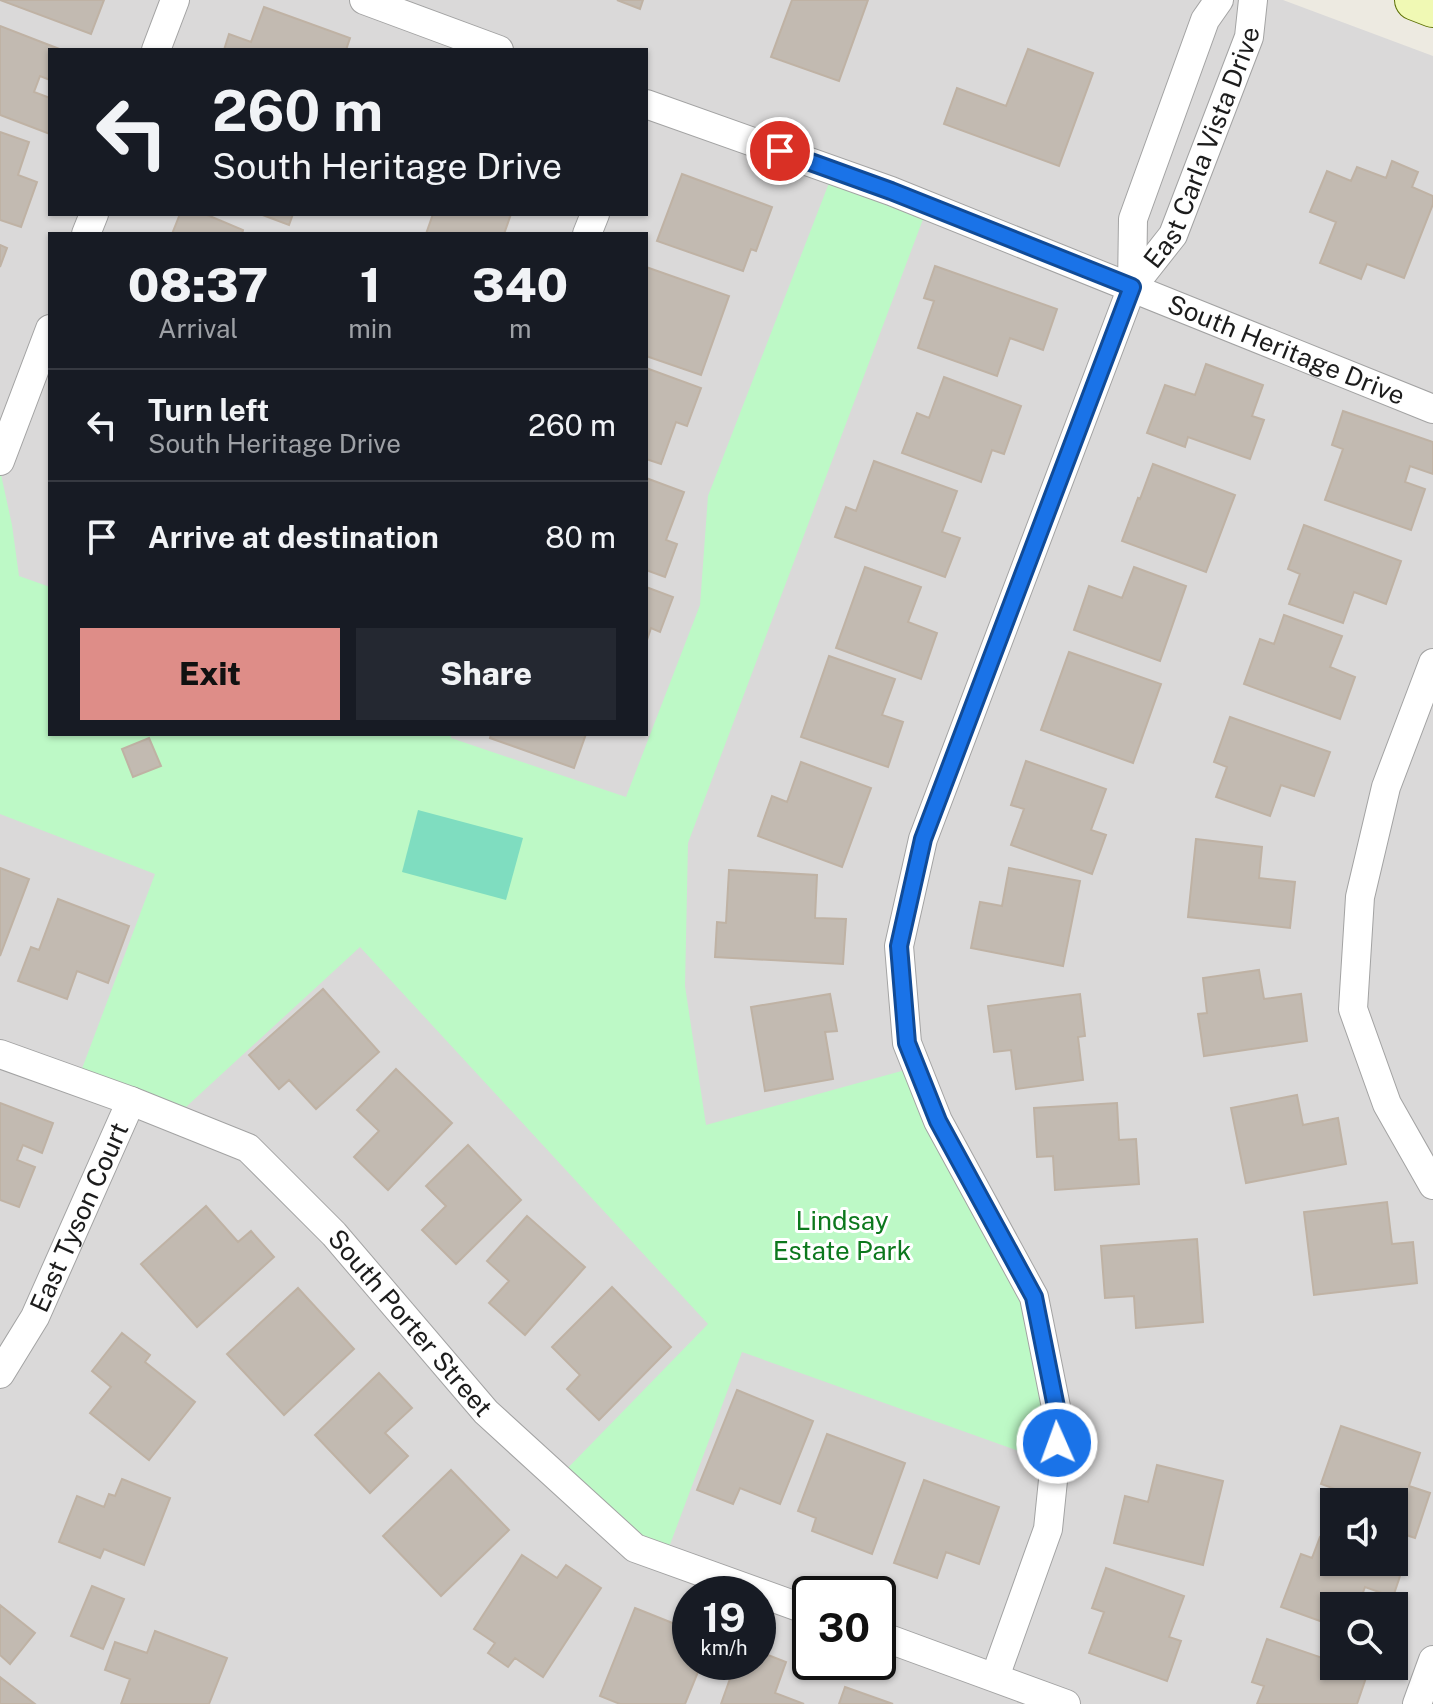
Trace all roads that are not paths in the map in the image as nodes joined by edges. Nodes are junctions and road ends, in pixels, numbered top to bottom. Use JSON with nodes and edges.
{"nodes":[{"id":1,"x":175,"y":0,"type":"edge"},
{"id":2,"x":364,"y":0,"type":"edge"},
{"id":3,"x":1219,"y":0,"type":"edge"},
{"id":4,"x":1253,"y":0,"type":"edge"},
{"id":5,"x":1415,"y":0,"type":"edge"},
{"id":6,"x":1433,"y":7,"type":"edge"},
{"id":7,"x":157,"y":48,"type":"edge"},
{"id":8,"x":494,"y":48,"type":"edge"},
{"id":9,"x":648,"y":105,"type":"edge"},
{"id":10,"x":1132,"y":287,"type":"junction"},
{"id":11,"x":48,"y":334,"type":"edge"},
{"id":12,"x":1433,"y":409,"type":"edge"},
{"id":13,"x":0,"y":461,"type":"edge"},
{"id":14,"x":1433,"y":663,"type":"edge"},
{"id":15,"x":0,"y":1054,"type":"edge"},
{"id":16,"x":131,"y":1101,"type":"junction"},
{"id":17,"x":1433,"y":1185,"type":"edge"},
{"id":18,"x":0,"y":1374,"type":"edge"},
{"id":19,"x":792,"y":1605,"type":"edge"},
{"id":20,"x":896,"y":1641,"type":"edge"},
{"id":21,"x":1433,"y":1660,"type":"edge"},
{"id":22,"x":995,"y":1677,"type":"junction"},
{"id":23,"x":1066,"y":1704,"type":"edge"},
{"id":24,"x":1417,"y":1704,"type":"edge"}],
"edges":[{"from":1,"to":7,"type":"street"},
{"from":2,"to":8,"type":"street"},
{"from":3,"to":10,"type":"street","name":"East Carla Vista Drive"},
{"from":4,"to":10,"type":"street","name":"East Carla Vista Drive"},
{"from":5,"to":6,"type":"main road"},
{"from":9,"to":10,"type":"street","name":"South Heritage Drive"},
{"from":10,"to":12,"type":"street","name":"South Heritage Drive"},
{"from":10,"to":22,"type":"street","name":"East Carla Vista Drive"},
{"from":11,"to":13,"type":"street"},
{"from":14,"to":17,"type":"street"},
{"from":15,"to":16,"type":"street","name":"South Porter Street"},
{"from":16,"to":18,"type":"street","name":"East Tyson Court"},
{"from":16,"to":19,"type":"street","name":"South Porter Street"},
{"from":20,"to":22,"type":"street"},
{"from":21,"to":24,"type":"street"},
{"from":22,"to":23,"type":"street"}]}
